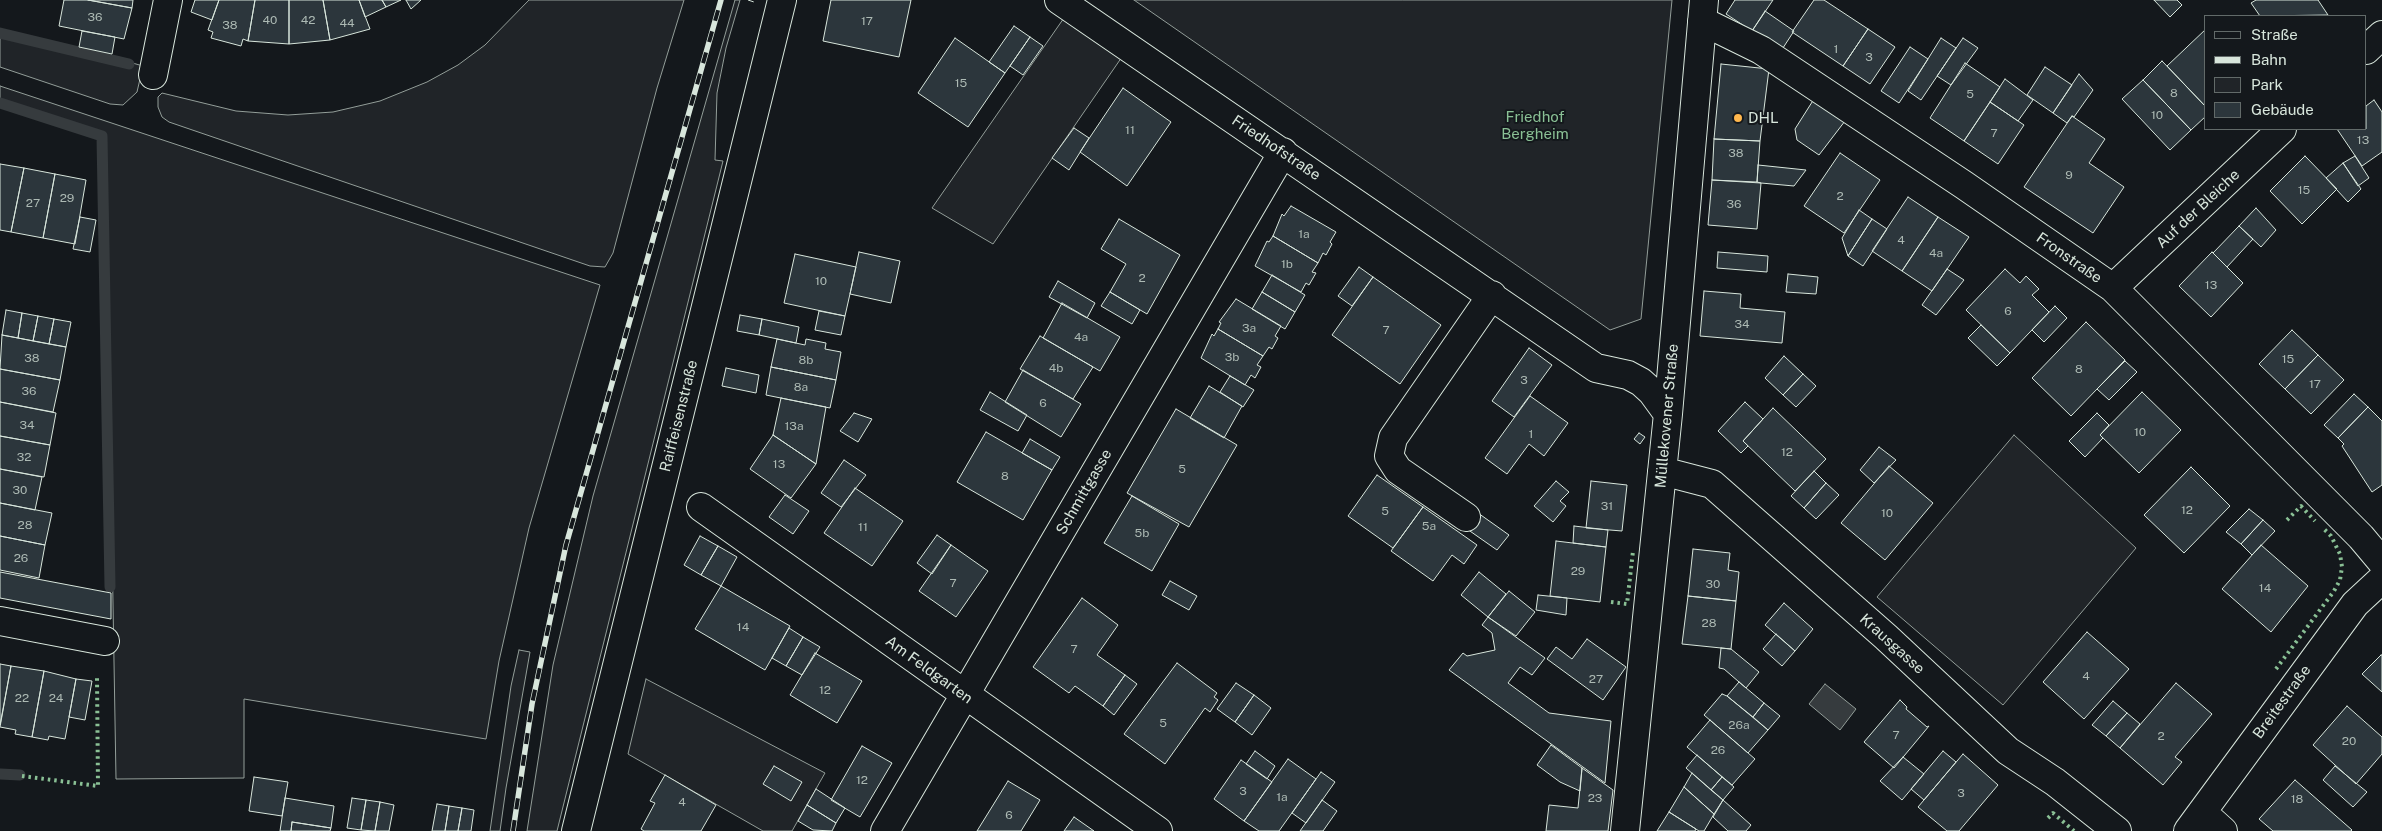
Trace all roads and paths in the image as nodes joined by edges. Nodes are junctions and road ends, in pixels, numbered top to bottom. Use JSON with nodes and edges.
{"nodes":[{"id":1,"x":168,"y":0,"type":"edge"},
{"id":2,"x":782,"y":0,"type":"edge"},
{"id":3,"x":1059,"y":0,"type":"edge"},
{"id":4,"x":1703,"y":11,"type":"edge"},
{"id":5,"x":2382,"y":34,"type":"edge"},
{"id":6,"x":2367,"y":49,"type":"edge"},
{"id":7,"x":152,"y":76,"type":"dead end"},
{"id":8,"x":2281,"y":130,"type":"edge"},
{"id":9,"x":1283,"y":152,"type":"junction"},
{"id":10,"x":2113,"y":288,"type":"junction"},
{"id":11,"x":1492,"y":295,"type":"junction"},
{"id":12,"x":1668,"y":414,"type":"junction"},
{"id":13,"x":1662,"y":471,"type":"junction"},
{"id":14,"x":701,"y":506,"type":"dead end"},
{"id":15,"x":1466,"y":517,"type":"dead end"},
{"id":16,"x":2382,"y":562,"type":"edge"},
{"id":17,"x":2382,"y":579,"type":"edge"},
{"id":18,"x":0,"y":622,"type":"edge"},
{"id":19,"x":105,"y":640,"type":"dead end"},
{"id":20,"x":964,"y":696,"type":"junction"},
{"id":21,"x":2195,"y":821,"type":"edge"},
{"id":22,"x":576,"y":831,"type":"edge"},
{"id":23,"x":885,"y":831,"type":"edge"},
{"id":24,"x":1158,"y":831,"type":"edge"},
{"id":25,"x":1625,"y":831,"type":"edge"},
{"id":26,"x":2117,"y":831,"type":"edge"},
{"id":27,"x":2223,"y":831,"type":"edge"}],
"edges":[{"from":1,"to":7,"type":"street"},
{"from":2,"to":22,"type":"street","name":"Raiffeisenstraße"},
{"from":3,"to":9,"type":"street","name":"Friedhofstraße"},
{"from":4,"to":10,"type":"street","name":"Fronstraße"},
{"from":4,"to":12,"type":"street","name":"Müllekovener Straße"},
{"from":5,"to":6,"type":"street"},
{"from":8,"to":10,"type":"street","name":"Auf der Bleiche"},
{"from":9,"to":11,"type":"street","name":"Friedhofstraße"},
{"from":9,"to":20,"type":"street","name":"Schmittgasse"},
{"from":10,"to":16,"type":"street","name":"Fronstraße"},
{"from":11,"to":12,"type":"street","name":"Friedhofstraße"},
{"from":11,"to":15,"type":"street"},
{"from":12,"to":13,"type":"street","name":"Müllekovener Straße"},
{"from":13,"to":25,"type":"street","name":"Müllekovener Straße"},
{"from":13,"to":26,"type":"street","name":"Krausgasse"},
{"from":14,"to":20,"type":"street","name":"Am Feldgarten"},
{"from":17,"to":21,"type":"street","name":"Breitestraße"},
{"from":18,"to":19,"type":"street"},
{"from":20,"to":23,"type":"street","name":"Schmittgasse"},
{"from":20,"to":24,"type":"street","name":"Am Feldgarten"},
{"from":21,"to":27,"type":"street"}]}
